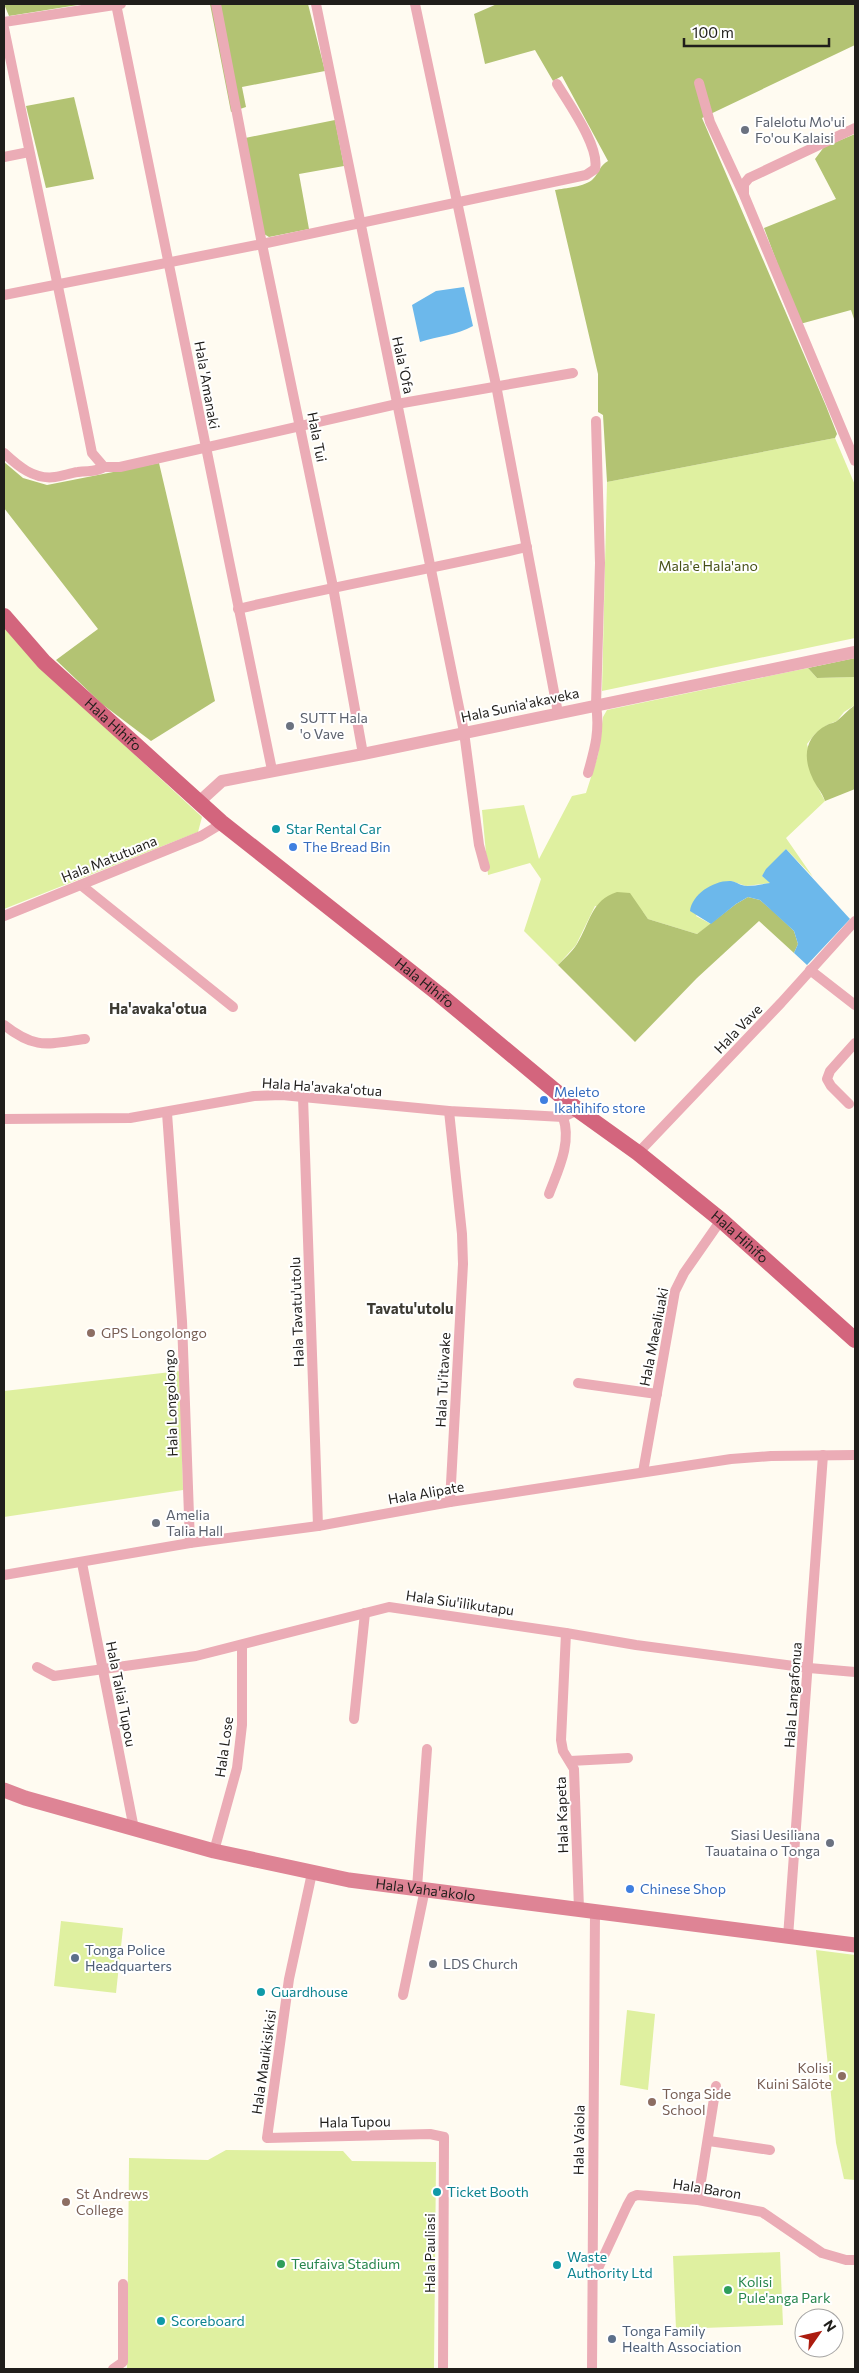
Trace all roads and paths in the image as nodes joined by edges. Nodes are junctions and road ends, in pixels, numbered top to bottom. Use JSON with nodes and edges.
{"nodes":[{"id":1,"x":118,"y":4,"type":"edge"},
{"id":2,"x":216,"y":4,"type":"edge"},
{"id":3,"x":316,"y":4,"type":"edge"},
{"id":4,"x":415,"y":4,"type":"edge"},
{"id":5,"x":4,"y":22,"type":"edge"},
{"id":6,"x":4,"y":28,"type":"edge"},
{"id":7,"x":699,"y":83,"type":"dead end"},
{"id":8,"x":557,"y":84,"type":"dead end"},
{"id":9,"x":855,"y":128,"type":"edge"},
{"id":10,"x":29,"y":152,"type":"junction"},
{"id":11,"x":4,"y":157,"type":"edge"},
{"id":12,"x":744,"y":195,"type":"junction"},
{"id":13,"x":457,"y":202,"type":"junction"},
{"id":14,"x":360,"y":222,"type":"junction"},
{"id":15,"x":262,"y":244,"type":"junction"},
{"id":16,"x":170,"y":261,"type":"junction"},
{"id":17,"x":59,"y":284,"type":"junction"},
{"id":18,"x":4,"y":295,"type":"edge"},
{"id":19,"x":573,"y":373,"type":"dead end"},
{"id":20,"x":496,"y":385,"type":"junction"},
{"id":21,"x":397,"y":404,"type":"junction"},
{"id":22,"x":596,"y":420,"type":"dead end"},
{"id":23,"x":301,"y":426,"type":"junction"},
{"id":24,"x":205,"y":449,"type":"junction"},
{"id":25,"x":4,"y":453,"type":"edge"},
{"id":26,"x":855,"y":461,"type":"edge"},
{"id":27,"x":104,"y":467,"type":"junction"},
{"id":28,"x":527,"y":547,"type":"junction"},
{"id":29,"x":431,"y":570,"type":"junction"},
{"id":30,"x":333,"y":587,"type":"junction"},
{"id":31,"x":238,"y":609,"type":"junction"},
{"id":32,"x":4,"y":616,"type":"edge"},
{"id":33,"x":855,"y":652,"type":"edge"},
{"id":34,"x":596,"y":705,"type":"junction"},
{"id":35,"x":558,"y":713,"type":"junction"},
{"id":36,"x":464,"y":732,"type":"junction"},
{"id":37,"x":362,"y":754,"type":"junction"},
{"id":38,"x":272,"y":770,"type":"junction"},
{"id":39,"x":588,"y":772,"type":"dead end"},
{"id":40,"x":199,"y":802,"type":"junction"},
{"id":41,"x":221,"y":822,"type":"junction"},
{"id":42,"x":485,"y":867,"type":"dead end"},
{"id":43,"x":81,"y":885,"type":"junction"},
{"id":44,"x":4,"y":916,"type":"edge"},
{"id":45,"x":855,"y":922,"type":"edge"},
{"id":46,"x":810,"y":970,"type":"junction"},
{"id":47,"x":855,"y":1005,"type":"edge"},
{"id":48,"x":234,"y":1006,"type":"dead end"},
{"id":49,"x":4,"y":1025,"type":"edge"},
{"id":50,"x":85,"y":1039,"type":"dead end"},
{"id":51,"x":855,"y":1043,"type":"edge"},
{"id":52,"x":303,"y":1098,"type":"junction"},
{"id":53,"x":849,"y":1104,"type":"dead end"},
{"id":54,"x":578,"y":1110,"type":"junction"},
{"id":55,"x":449,"y":1111,"type":"junction"},
{"id":56,"x":167,"y":1113,"type":"junction"},
{"id":57,"x":563,"y":1117,"type":"junction"},
{"id":58,"x":4,"y":1119,"type":"edge"},
{"id":59,"x":638,"y":1153,"type":"junction"},
{"id":60,"x":549,"y":1194,"type":"dead end"},
{"id":61,"x":720,"y":1220,"type":"junction"},
{"id":62,"x":855,"y":1340,"type":"edge"},
{"id":63,"x":578,"y":1383,"type":"dead end"},
{"id":64,"x":657,"y":1394,"type":"junction"},
{"id":65,"x":823,"y":1455,"type":"junction"},
{"id":66,"x":855,"y":1455,"type":"edge"},
{"id":67,"x":643,"y":1472,"type":"junction"},
{"id":68,"x":450,"y":1502,"type":"junction"},
{"id":69,"x":318,"y":1526,"type":"junction"},
{"id":70,"x":190,"y":1543,"type":"junction"},
{"id":71,"x":82,"y":1563,"type":"junction"},
{"id":72,"x":4,"y":1575,"type":"edge"},
{"id":73,"x":364,"y":1613,"type":"junction"},
{"id":74,"x":566,"y":1632,"type":"junction"},
{"id":75,"x":242,"y":1645,"type":"junction"},
{"id":76,"x":37,"y":1667,"type":"dead end"},
{"id":77,"x":809,"y":1668,"type":"junction"},
{"id":78,"x":102,"y":1671,"type":"junction"},
{"id":79,"x":855,"y":1672,"type":"edge"},
{"id":80,"x":354,"y":1719,"type":"dead end"},
{"id":81,"x":427,"y":1749,"type":"dead end"},
{"id":82,"x":628,"y":1758,"type":"dead end"},
{"id":83,"x":570,"y":1761,"type":"junction"},
{"id":84,"x":4,"y":1790,"type":"edge"},
{"id":85,"x":134,"y":1829,"type":"junction"},
{"id":86,"x":214,"y":1851,"type":"junction"},
{"id":87,"x":312,"y":1873,"type":"junction"},
{"id":88,"x":421,"y":1889,"type":"junction"},
{"id":89,"x":579,"y":1909,"type":"junction"},
{"id":90,"x":596,"y":1911,"type":"junction"},
{"id":91,"x":788,"y":1937,"type":"junction"},
{"id":92,"x":855,"y":1945,"type":"edge"},
{"id":93,"x":403,"y":1996,"type":"dead end"},
{"id":94,"x":716,"y":2086,"type":"dead end"},
{"id":95,"x":444,"y":2137,"type":"joint"},
{"id":96,"x":267,"y":2138,"type":"joint"},
{"id":97,"x":709,"y":2141,"type":"junction"},
{"id":98,"x":770,"y":2150,"type":"dead end"},
{"id":99,"x":698,"y":2200,"type":"junction"},
{"id":100,"x":855,"y":2260,"type":"edge"},
{"id":101,"x":593,"y":2280,"type":"junction"},
{"id":102,"x":123,"y":2284,"type":"dead end"},
{"id":103,"x":113,"y":2369,"type":"edge"},
{"id":104,"x":443,"y":2369,"type":"edge"},
{"id":105,"x":592,"y":2369,"type":"edge"}],
"edges":[{"from":1,"to":5,"type":"street"},
{"from":1,"to":16,"type":"street","name":"Hala 'Amanaki"},
{"from":2,"to":15,"type":"street","name":"Hala Tui"},
{"from":3,"to":14,"type":"street","name":"Hala 'Ofa"},
{"from":4,"to":13,"type":"street"},
{"from":6,"to":10,"type":"street"},
{"from":7,"to":12,"type":"street"},
{"from":8,"to":13,"type":"street"},
{"from":9,"to":12,"type":"street"},
{"from":10,"to":11,"type":"street"},
{"from":10,"to":17,"type":"street"},
{"from":12,"to":26,"type":"street"},
{"from":13,"to":14,"type":"street"},
{"from":13,"to":20,"type":"street"},
{"from":14,"to":15,"type":"street"},
{"from":14,"to":21,"type":"street","name":"Hala 'Ofa"},
{"from":15,"to":16,"type":"street"},
{"from":15,"to":23,"type":"street","name":"Hala Tui"},
{"from":16,"to":17,"type":"street"},
{"from":16,"to":24,"type":"street","name":"Hala 'Amanaki"},
{"from":17,"to":18,"type":"street"},
{"from":17,"to":27,"type":"street"},
{"from":19,"to":20,"type":"street"},
{"from":20,"to":21,"type":"street"},
{"from":20,"to":28,"type":"street"},
{"from":21,"to":23,"type":"street"},
{"from":21,"to":29,"type":"street","name":"Hala 'Ofa"},
{"from":22,"to":34,"type":"street"},
{"from":23,"to":24,"type":"street"},
{"from":23,"to":30,"type":"street","name":"Hala Tui"},
{"from":24,"to":27,"type":"street"},
{"from":24,"to":31,"type":"street","name":"Hala 'Amanaki"},
{"from":25,"to":27,"type":"street"},
{"from":28,"to":29,"type":"street"},
{"from":28,"to":35,"type":"street"},
{"from":29,"to":30,"type":"street"},
{"from":29,"to":36,"type":"street","name":"Hala 'Ofa"},
{"from":30,"to":31,"type":"street"},
{"from":30,"to":37,"type":"street","name":"Hala Tui"},
{"from":31,"to":38,"type":"street","name":"Hala 'Amanaki"},
{"from":32,"to":40,"type":"main road","name":"Hala Hihifo"},
{"from":33,"to":34,"type":"street","name":"Hala Sunia'akaveka"},
{"from":34,"to":35,"type":"street","name":"Hala Sunia'akaveka"},
{"from":34,"to":39,"type":"street"},
{"from":35,"to":36,"type":"street","name":"Hala Sunia'akaveka"},
{"from":36,"to":37,"type":"street","name":"Hala Sunia'akaveka"},
{"from":36,"to":42,"type":"street","name":"Hala 'Ofa"},
{"from":37,"to":38,"type":"street","name":"Hala Sunia'akaveka"},
{"from":38,"to":40,"type":"street","name":"Hala Sunia'akaveka"},
{"from":40,"to":41,"type":"main road","name":"Hala Hihifo"},
{"from":41,"to":43,"type":"street","name":"Hala Matutuana"},
{"from":41,"to":54,"type":"main road","name":"Hala Hihifo"},
{"from":43,"to":44,"type":"street","name":"Hala Matutuana"},
{"from":43,"to":48,"type":"street"},
{"from":45,"to":46,"type":"street","name":"Hala Vave"},
{"from":46,"to":47,"type":"street"},
{"from":46,"to":59,"type":"street","name":"Hala Vave"},
{"from":49,"to":50,"type":"street"},
{"from":51,"to":53,"type":"street"},
{"from":52,"to":55,"type":"street","name":"Hala Ha'avaka'otua"},
{"from":52,"to":56,"type":"street","name":"Hala Ha'avaka'otua"},
{"from":52,"to":69,"type":"street","name":"Hala Tavatu'utolu"},
{"from":54,"to":57,"type":"street","name":"Hala Ha'avaka'otua"},
{"from":54,"to":59,"type":"main road","name":"Hala Hihifo"},
{"from":55,"to":57,"type":"street","name":"Hala Ha'avaka'otua"},
{"from":55,"to":68,"type":"street","name":"Hala Tu'itavake"},
{"from":56,"to":58,"type":"street","name":"Hala Ha'avaka'otua"},
{"from":56,"to":70,"type":"street","name":"Hala Longolongo"},
{"from":57,"to":60,"type":"street"},
{"from":59,"to":61,"type":"main road","name":"Hala Hihifo"},
{"from":61,"to":62,"type":"main road","name":"Hala Hihifo"},
{"from":61,"to":64,"type":"street","name":"Hala Maealiuaki"},
{"from":63,"to":64,"type":"street"},
{"from":64,"to":67,"type":"street","name":"Hala Maealiuaki"},
{"from":65,"to":66,"type":"street","name":"Hala Alipate"},
{"from":65,"to":67,"type":"street","name":"Hala Alipate"},
{"from":65,"to":77,"type":"street","name":"Hala Langafonua"},
{"from":67,"to":68,"type":"street","name":"Hala Alipate"},
{"from":68,"to":69,"type":"street","name":"Hala Alipate"},
{"from":69,"to":70,"type":"street","name":"Hala Alipate"},
{"from":70,"to":71,"type":"street","name":"Hala Alipate"},
{"from":71,"to":72,"type":"street","name":"Hala Alipate"},
{"from":71,"to":78,"type":"street","name":"Hala Taliai Tupou"},
{"from":73,"to":74,"type":"street","name":"Hala Siu'ilikutapu"},
{"from":73,"to":75,"type":"street","name":"Hala Siu'ilikutapu"},
{"from":73,"to":80,"type":"street"},
{"from":74,"to":77,"type":"street","name":"Hala Siu'ilikutapu"},
{"from":74,"to":83,"type":"street","name":"Hala Kapeta"},
{"from":75,"to":78,"type":"street","name":"Hala Siu'ilikutapu"},
{"from":75,"to":86,"type":"street","name":"Hala Lose"},
{"from":76,"to":78,"type":"street","name":"Hala Siu'ilikutapu"},
{"from":77,"to":79,"type":"street","name":"Hala Siu'ilikutapu"},
{"from":77,"to":91,"type":"street","name":"Hala Langafonua"},
{"from":78,"to":85,"type":"street","name":"Hala Taliai Tupou"},
{"from":81,"to":88,"type":"street"},
{"from":82,"to":83,"type":"street"},
{"from":83,"to":89,"type":"street","name":"Hala Kapeta"},
{"from":84,"to":85,"type":"main road","name":"Hala Vaha'akolo"},
{"from":85,"to":86,"type":"main road","name":"Hala Vaha'akolo"},
{"from":86,"to":87,"type":"main road","name":"Hala Vaha'akolo"},
{"from":87,"to":88,"type":"main road","name":"Hala Vaha'akolo"},
{"from":87,"to":96,"type":"street","name":"Hala Mauikisikisi"},
{"from":88,"to":89,"type":"main road","name":"Hala Vaha'akolo"},
{"from":88,"to":93,"type":"street"},
{"from":89,"to":90,"type":"main road","name":"Hala Vaha'akolo"},
{"from":90,"to":91,"type":"main road","name":"Hala Vaha'akolo"},
{"from":90,"to":101,"type":"street","name":"Hala Vaiola"},
{"from":91,"to":92,"type":"main road","name":"Hala Vaha'akolo"},
{"from":94,"to":97,"type":"street"},
{"from":95,"to":96,"type":"street","name":"Hala Tupou"},
{"from":95,"to":104,"type":"street","name":"Hala Pauliasi"},
{"from":97,"to":98,"type":"street"},
{"from":97,"to":99,"type":"street"},
{"from":99,"to":100,"type":"street","name":"Hala Baron"},
{"from":99,"to":101,"type":"street","name":"Hala Baron"},
{"from":101,"to":105,"type":"street","name":"Hala Vaiola"},
{"from":102,"to":103,"type":"street"}]}
